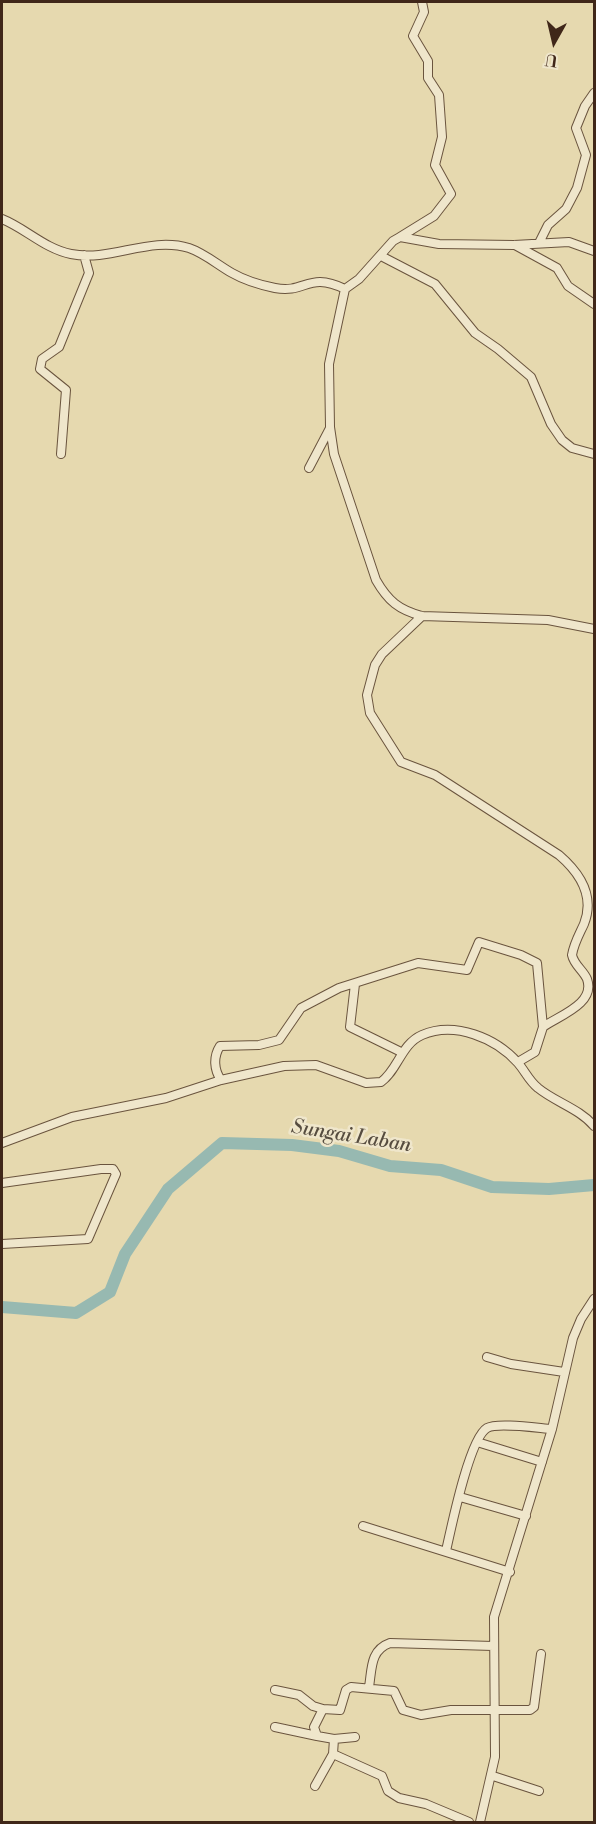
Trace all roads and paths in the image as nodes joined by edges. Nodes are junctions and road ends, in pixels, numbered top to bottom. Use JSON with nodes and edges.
{"nodes":[{"id":1,"x":422,"y":2,"type":"edge"},
{"id":2,"x":594,"y":93,"type":"edge"},
{"id":3,"x":2,"y":219,"type":"edge"},
{"id":4,"x":400,"y":237,"type":"junction"},
{"id":5,"x":539,"y":243,"type":"junction"},
{"id":6,"x":514,"y":245,"type":"junction"},
{"id":7,"x":594,"y":251,"type":"edge"},
{"id":8,"x":84,"y":255,"type":"junction"},
{"id":9,"x":381,"y":256,"type":"junction"},
{"id":10,"x":345,"y":289,"type":"junction"},
{"id":11,"x":594,"y":304,"type":"edge"},
{"id":12,"x":330,"y":427,"type":"junction"},
{"id":13,"x":61,"y":454,"type":"dead end"},
{"id":14,"x":594,"y":454,"type":"edge"},
{"id":15,"x":309,"y":468,"type":"dead end"},
{"id":16,"x":422,"y":616,"type":"junction"},
{"id":17,"x":594,"y":629,"type":"edge"},
{"id":18,"x":355,"y":984,"type":"junction"},
{"id":19,"x":543,"y":1027,"type":"junction"},
{"id":20,"x":401,"y":1052,"type":"junction"},
{"id":21,"x":518,"y":1062,"type":"junction"},
{"id":22,"x":221,"y":1080,"type":"junction"},
{"id":23,"x":594,"y":1126,"type":"edge"},
{"id":24,"x":2,"y":1143,"type":"edge"},
{"id":25,"x":2,"y":1183,"type":"edge"},
{"id":26,"x":2,"y":1244,"type":"edge"},
{"id":27,"x":594,"y":1299,"type":"edge"},
{"id":28,"x":487,"y":1357,"type":"dead end"},
{"id":29,"x":564,"y":1371,"type":"junction"},
{"id":30,"x":552,"y":1429,"type":"junction"},
{"id":31,"x":477,"y":1442,"type":"junction"},
{"id":32,"x":542,"y":1462,"type":"junction"},
{"id":33,"x":460,"y":1497,"type":"junction"},
{"id":34,"x":526,"y":1516,"type":"junction"},
{"id":35,"x":363,"y":1526,"type":"dead end"},
{"id":36,"x":446,"y":1551,"type":"junction"},
{"id":37,"x":510,"y":1572,"type":"junction"},
{"id":38,"x":493,"y":1646,"type":"junction"},
{"id":39,"x":541,"y":1654,"type":"dead end"},
{"id":40,"x":369,"y":1687,"type":"junction"},
{"id":41,"x":275,"y":1690,"type":"dead end"},
{"id":42,"x":323,"y":1709,"type":"junction"},
{"id":43,"x":495,"y":1712,"type":"junction"},
{"id":44,"x":275,"y":1727,"type":"dead end"},
{"id":45,"x":317,"y":1736,"type":"junction"},
{"id":46,"x":355,"y":1737,"type":"dead end"},
{"id":47,"x":334,"y":1739,"type":"junction"},
{"id":48,"x":333,"y":1754,"type":"junction"},
{"id":49,"x":493,"y":1776,"type":"junction"},
{"id":50,"x":315,"y":1786,"type":"dead end"},
{"id":51,"x":539,"y":1791,"type":"dead end"},
{"id":52,"x":469,"y":1822,"type":"edge"},
{"id":53,"x":480,"y":1822,"type":"edge"}],
"edges":[{"from":1,"to":4,"type":"street"},
{"from":2,"to":5,"type":"street"},
{"from":3,"to":8,"type":"street"},
{"from":4,"to":6,"type":"street"},
{"from":4,"to":9,"type":"street"},
{"from":5,"to":6,"type":"street"},
{"from":5,"to":7,"type":"street"},
{"from":6,"to":11,"type":"street"},
{"from":8,"to":10,"type":"street"},
{"from":8,"to":13,"type":"street"},
{"from":9,"to":10,"type":"street"},
{"from":9,"to":14,"type":"street"},
{"from":10,"to":12,"type":"street"},
{"from":12,"to":15,"type":"street"},
{"from":12,"to":16,"type":"street"},
{"from":16,"to":17,"type":"street"},
{"from":16,"to":19,"type":"street"},
{"from":18,"to":19,"type":"street"},
{"from":18,"to":20,"type":"street"},
{"from":18,"to":22,"type":"street"},
{"from":19,"to":21,"type":"street"},
{"from":20,"to":21,"type":"street"},
{"from":20,"to":22,"type":"street"},
{"from":21,"to":23,"type":"street"},
{"from":22,"to":24,"type":"street"},
{"from":25,"to":26,"type":"street"},
{"from":27,"to":29,"type":"street"},
{"from":28,"to":29,"type":"street"},
{"from":29,"to":30,"type":"street"},
{"from":30,"to":31,"type":"street"},
{"from":30,"to":32,"type":"street"},
{"from":31,"to":32,"type":"street"},
{"from":31,"to":33,"type":"street"},
{"from":32,"to":34,"type":"street"},
{"from":33,"to":34,"type":"street"},
{"from":33,"to":36,"type":"street"},
{"from":34,"to":37,"type":"street"},
{"from":35,"to":36,"type":"street"},
{"from":36,"to":37,"type":"street"},
{"from":37,"to":38,"type":"street"},
{"from":38,"to":40,"type":"street"},
{"from":38,"to":43,"type":"street"},
{"from":39,"to":43,"type":"street"},
{"from":40,"to":42,"type":"street"},
{"from":40,"to":43,"type":"street"},
{"from":41,"to":42,"type":"street"},
{"from":42,"to":45,"type":"street"},
{"from":43,"to":49,"type":"street"},
{"from":44,"to":45,"type":"street"},
{"from":45,"to":47,"type":"street"},
{"from":46,"to":47,"type":"street"},
{"from":47,"to":48,"type":"street"},
{"from":48,"to":50,"type":"street"},
{"from":48,"to":52,"type":"street"},
{"from":49,"to":51,"type":"street"},
{"from":49,"to":53,"type":"street"}]}
